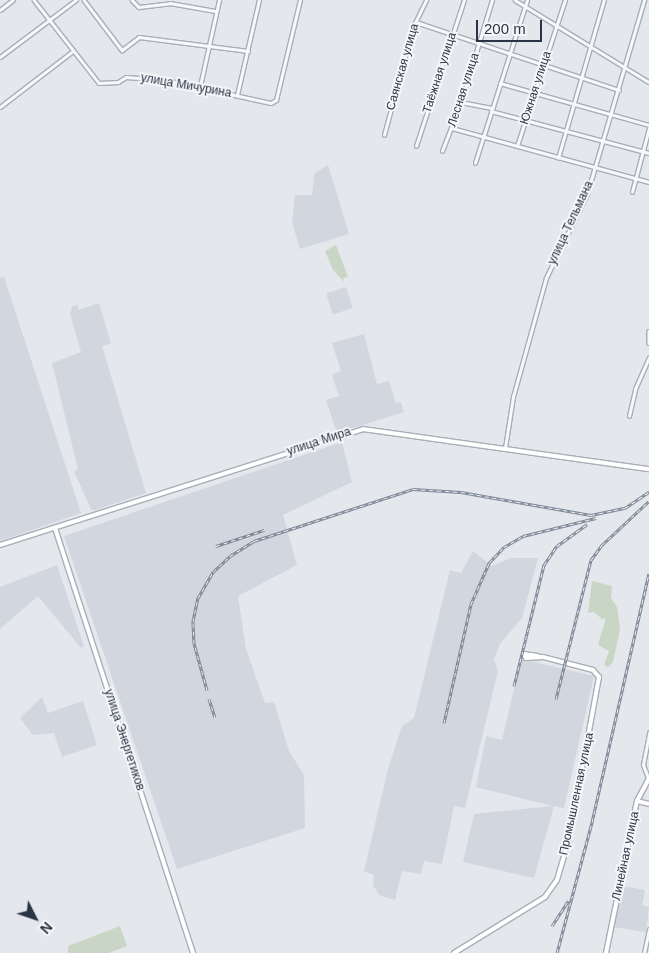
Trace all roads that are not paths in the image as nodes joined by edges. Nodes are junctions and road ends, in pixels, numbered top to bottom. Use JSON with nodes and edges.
{"nodes":[{"id":1,"x":12,"y":0,"type":"edge"},
{"id":2,"x":34,"y":0,"type":"edge"},
{"id":3,"x":76,"y":0,"type":"edge"},
{"id":4,"x":84,"y":0,"type":"edge"},
{"id":5,"x":132,"y":0,"type":"edge"},
{"id":6,"x":219,"y":0,"type":"edge"},
{"id":7,"x":260,"y":0,"type":"edge"},
{"id":8,"x":300,"y":0,"type":"edge"},
{"id":9,"x":426,"y":0,"type":"edge"},
{"id":10,"x":464,"y":0,"type":"edge"},
{"id":11,"x":492,"y":0,"type":"edge"},
{"id":12,"x":516,"y":0,"type":"edge"},
{"id":13,"x":527,"y":0,"type":"edge"},
{"id":14,"x":565,"y":0,"type":"edge"},
{"id":15,"x":604,"y":0,"type":"edge"},
{"id":16,"x":644,"y":0,"type":"edge"},
{"id":17,"x":525,"y":6,"type":"junction"},
{"id":18,"x":0,"y":10,"type":"edge"},
{"id":19,"x":217,"y":11,"type":"junction"},
{"id":20,"x":50,"y":20,"type":"junction"},
{"id":21,"x":416,"y":22,"type":"junction"},
{"id":22,"x":557,"y":25,"type":"junction"},
{"id":23,"x":453,"y":33,"type":"junction"},
{"id":24,"x":479,"y":42,"type":"junction"},
{"id":25,"x":209,"y":46,"type":"junction"},
{"id":26,"x":590,"y":46,"type":"junction"},
{"id":27,"x":73,"y":50,"type":"junction"},
{"id":28,"x":248,"y":51,"type":"junction"},
{"id":29,"x":511,"y":53,"type":"junction"},
{"id":30,"x":0,"y":57,"type":"edge"},
{"id":31,"x":544,"y":65,"type":"junction"},
{"id":32,"x":625,"y":68,"type":"junction"},
{"id":33,"x":580,"y":77,"type":"junction"},
{"id":34,"x":649,"y":82,"type":"edge"},
{"id":35,"x":500,"y":83,"type":"junction"},
{"id":36,"x":200,"y":87,"type":"junction"},
{"id":37,"x":619,"y":90,"type":"junction"},
{"id":38,"x":535,"y":94,"type":"junction"},
{"id":39,"x":237,"y":95,"type":"junction"},
{"id":40,"x":461,"y":102,"type":"junction"},
{"id":41,"x":572,"y":104,"type":"junction"},
{"id":42,"x":0,"y":107,"type":"edge"},
{"id":43,"x":491,"y":109,"type":"junction"},
{"id":44,"x":612,"y":116,"type":"junction"},
{"id":45,"x":526,"y":119,"type":"junction"},
{"id":46,"x":649,"y":127,"type":"edge"},
{"id":47,"x":452,"y":128,"type":"junction"},
{"id":48,"x":566,"y":130,"type":"junction"},
{"id":49,"x":384,"y":135,"type":"dead end"},
{"id":50,"x":482,"y":137,"type":"junction"},
{"id":51,"x":605,"y":141,"type":"junction"},
{"id":52,"x":416,"y":146,"type":"dead end"},
{"id":53,"x":517,"y":146,"type":"junction"},
{"id":54,"x":442,"y":151,"type":"dead end"},
{"id":55,"x":642,"y":151,"type":"junction"},
{"id":56,"x":649,"y":153,"type":"edge"},
{"id":57,"x":558,"y":158,"type":"junction"},
{"id":58,"x":475,"y":163,"type":"dead end"},
{"id":59,"x":596,"y":168,"type":"junction"},
{"id":60,"x":635,"y":179,"type":"junction"},
{"id":61,"x":649,"y":182,"type":"edge"},
{"id":62,"x":632,"y":192,"type":"dead end"},
{"id":63,"x":649,"y":330,"type":"edge"},
{"id":64,"x":649,"y":343,"type":"edge"},
{"id":65,"x":649,"y":358,"type":"edge"},
{"id":66,"x":629,"y":416,"type":"dead end"},
{"id":67,"x":505,"y":448,"type":"junction"},
{"id":68,"x":649,"y":469,"type":"edge"},
{"id":69,"x":55,"y":528,"type":"junction"},
{"id":70,"x":0,"y":545,"type":"edge"},
{"id":71,"x":538,"y":656,"type":"dead end"},
{"id":72,"x":649,"y":733,"type":"edge"},
{"id":73,"x":649,"y":778,"type":"edge"},
{"id":74,"x":637,"y":801,"type":"junction"},
{"id":75,"x":649,"y":804,"type":"edge"},
{"id":76,"x":649,"y":930,"type":"edge"},
{"id":77,"x":193,"y":953,"type":"edge"},
{"id":78,"x":454,"y":953,"type":"edge"},
{"id":79,"x":606,"y":953,"type":"edge"},
{"id":80,"x":644,"y":953,"type":"edge"}],
"edges":[{"from":1,"to":18,"type":"street"},
{"from":2,"to":20,"type":"street"},
{"from":3,"to":20,"type":"street"},
{"from":4,"to":25,"type":"street"},
{"from":5,"to":19,"type":"street"},
{"from":6,"to":19,"type":"street"},
{"from":7,"to":28,"type":"street"},
{"from":8,"to":39,"type":"street","name":"улица Мичурина"},
{"from":9,"to":21,"type":"street","name":"Саянская улица"},
{"from":10,"to":23,"type":"street","name":"Таёжная улица"},
{"from":11,"to":24,"type":"street","name":"Лесная улица"},
{"from":12,"to":17,"type":"street"},
{"from":13,"to":17,"type":"street"},
{"from":14,"to":22,"type":"street","name":"Южная улица"},
{"from":15,"to":26,"type":"street"},
{"from":16,"to":32,"type":"street","name":"улица Тельмана"},
{"from":17,"to":22,"type":"street"},
{"from":17,"to":29,"type":"street"},
{"from":19,"to":25,"type":"street"},
{"from":20,"to":27,"type":"street"},
{"from":20,"to":30,"type":"street"},
{"from":21,"to":23,"type":"street"},
{"from":21,"to":49,"type":"street","name":"Саянская улица"},
{"from":22,"to":26,"type":"street"},
{"from":22,"to":31,"type":"street","name":"Южная улица"},
{"from":23,"to":24,"type":"street"},
{"from":23,"to":52,"type":"street","name":"Таёжная улица"},
{"from":24,"to":29,"type":"street"},
{"from":24,"to":40,"type":"street","name":"Лесная улица"},
{"from":25,"to":28,"type":"street"},
{"from":25,"to":36,"type":"street"},
{"from":26,"to":32,"type":"street"},
{"from":26,"to":33,"type":"street"},
{"from":27,"to":36,"type":"street","name":"улица Мичурина"},
{"from":27,"to":42,"type":"street"},
{"from":28,"to":39,"type":"street"},
{"from":29,"to":31,"type":"street"},
{"from":29,"to":35,"type":"street"},
{"from":31,"to":33,"type":"street"},
{"from":31,"to":38,"type":"street","name":"Южная улица"},
{"from":32,"to":34,"type":"street"},
{"from":32,"to":37,"type":"street","name":"улица Тельмана"},
{"from":33,"to":37,"type":"street"},
{"from":33,"to":41,"type":"street"},
{"from":35,"to":38,"type":"street"},
{"from":35,"to":43,"type":"street"},
{"from":36,"to":39,"type":"street","name":"улица Мичурина"},
{"from":37,"to":44,"type":"street","name":"улица Тельмана"},
{"from":38,"to":41,"type":"street"},
{"from":38,"to":45,"type":"street","name":"Южная улица"},
{"from":40,"to":43,"type":"street"},
{"from":40,"to":47,"type":"street","name":"Лесная улица"},
{"from":41,"to":44,"type":"street"},
{"from":41,"to":48,"type":"street"},
{"from":43,"to":45,"type":"street"},
{"from":43,"to":50,"type":"street"},
{"from":44,"to":46,"type":"street"},
{"from":44,"to":51,"type":"street","name":"улица Тельмана"},
{"from":45,"to":48,"type":"street"},
{"from":45,"to":53,"type":"street","name":"Южная улица"},
{"from":46,"to":55,"type":"street"},
{"from":47,"to":50,"type":"street"},
{"from":47,"to":54,"type":"street","name":"Лесная улица"},
{"from":48,"to":51,"type":"street"},
{"from":48,"to":57,"type":"street"},
{"from":50,"to":53,"type":"street"},
{"from":50,"to":58,"type":"street"},
{"from":51,"to":55,"type":"street"},
{"from":51,"to":59,"type":"street","name":"улица Тельмана"},
{"from":53,"to":57,"type":"street"},
{"from":55,"to":56,"type":"street"},
{"from":55,"to":60,"type":"street"},
{"from":57,"to":59,"type":"street"},
{"from":59,"to":60,"type":"street"},
{"from":59,"to":67,"type":"street","name":"улица Тельмана"},
{"from":60,"to":61,"type":"street"},
{"from":60,"to":62,"type":"street"},
{"from":63,"to":64,"type":"street"},
{"from":65,"to":66,"type":"street"},
{"from":67,"to":68,"type":"main road","name":"улица Мира"},
{"from":67,"to":69,"type":"main road","name":"улица Мира"},
{"from":69,"to":70,"type":"main road","name":"улица Мира"},
{"from":69,"to":77,"type":"main road","name":"улица Энергетиков"},
{"from":71,"to":78,"type":"main road","name":"Промышленная улица"},
{"from":72,"to":73,"type":"street","name":"Линейная улица"},
{"from":73,"to":74,"type":"main road","name":"Линейная улица"},
{"from":74,"to":75,"type":"main road"},
{"from":74,"to":79,"type":"main road","name":"Линейная улица"},
{"from":76,"to":80,"type":"street"}]}
